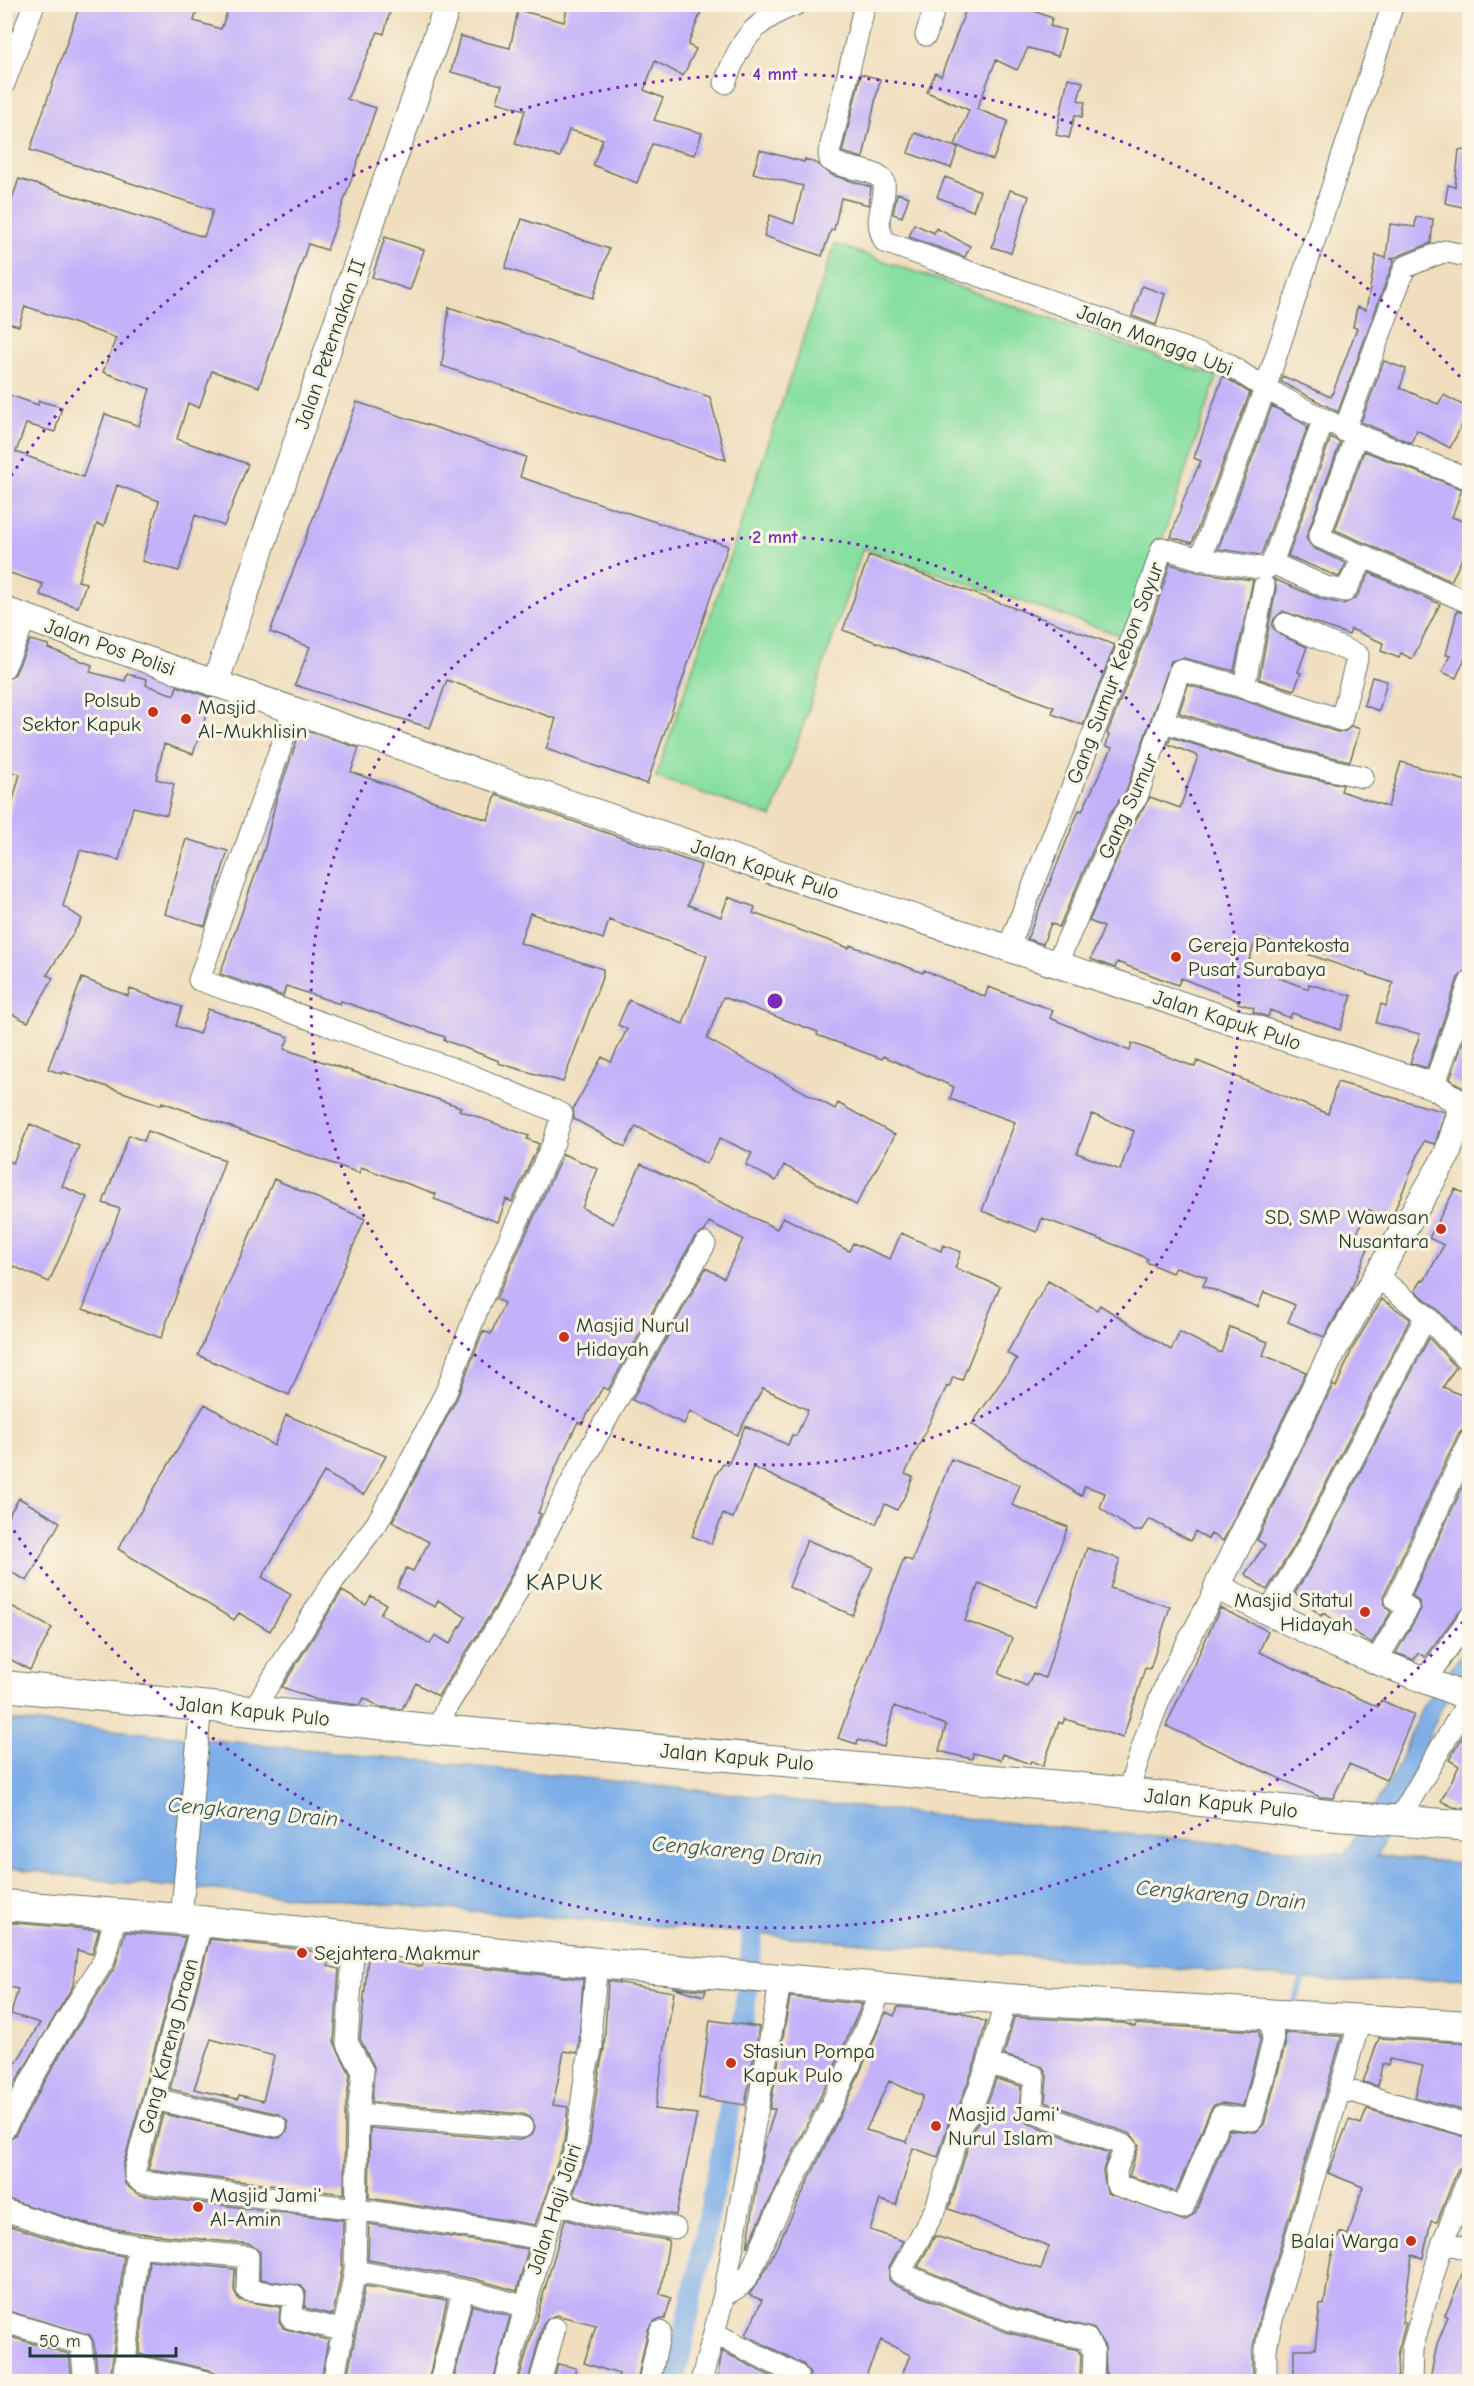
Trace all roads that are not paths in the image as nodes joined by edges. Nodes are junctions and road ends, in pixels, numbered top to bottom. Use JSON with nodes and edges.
{"nodes":[{"id":1,"x":34,"y":4,"type":"edge"},
{"id":2,"x":448,"y":4,"type":"edge"},
{"id":3,"x":797,"y":4,"type":"edge"},
{"id":4,"x":865,"y":4,"type":"edge"},
{"id":5,"x":936,"y":4,"type":"edge"},
{"id":6,"x":1394,"y":4,"type":"edge"},
{"id":7,"x":926,"y":35,"type":"dead end"},
{"id":8,"x":725,"y":83,"type":"dead end"},
{"id":9,"x":4,"y":84,"type":"edge"},
{"id":10,"x":1470,"y":257,"type":"edge"},
{"id":11,"x":1264,"y":389,"type":"junction"},
{"id":12,"x":1323,"y":421,"type":"junction"},
{"id":13,"x":1350,"y":433,"type":"junction"},
{"id":14,"x":1470,"y":479,"type":"edge"},
{"id":15,"x":1365,"y":556,"type":"junction"},
{"id":16,"x":1200,"y":559,"type":"junction"},
{"id":17,"x":1272,"y":563,"type":"junction"},
{"id":18,"x":1264,"y":586,"type":"dead end"},
{"id":19,"x":1470,"y":603,"type":"edge"},
{"id":20,"x":15,"y":614,"type":"edge"},
{"id":21,"x":1285,"y":624,"type":"dead end"},
{"id":22,"x":4,"y":668,"type":"edge"},
{"id":23,"x":214,"y":684,"type":"junction"},
{"id":24,"x":1244,"y":687,"type":"junction"},
{"id":25,"x":293,"y":712,"type":"junction"},
{"id":26,"x":1164,"y":722,"type":"junction"},
{"id":27,"x":1363,"y":777,"type":"dead end"},
{"id":28,"x":1008,"y":949,"type":"junction"},
{"id":29,"x":1056,"y":965,"type":"junction"},
{"id":30,"x":1470,"y":982,"type":"edge"},
{"id":31,"x":1434,"y":1086,"type":"junction"},
{"id":32,"x":1465,"y":1111,"type":"edge"},
{"id":33,"x":705,"y":1244,"type":"dead end"},
{"id":34,"x":1377,"y":1276,"type":"junction"},
{"id":35,"x":1426,"y":1316,"type":"junction"},
{"id":36,"x":1470,"y":1363,"type":"edge"},
{"id":37,"x":1470,"y":1440,"type":"edge"},
{"id":38,"x":1217,"y":1587,"type":"junction"},
{"id":39,"x":1268,"y":1613,"type":"junction"},
{"id":40,"x":1470,"y":1617,"type":"edge"},
{"id":41,"x":1376,"y":1661,"type":"junction"},
{"id":42,"x":4,"y":1686,"type":"edge"},
{"id":43,"x":1450,"y":1690,"type":"edge"},
{"id":44,"x":253,"y":1710,"type":"junction"},
{"id":45,"x":199,"y":1716,"type":"junction"},
{"id":46,"x":438,"y":1730,"type":"junction"},
{"id":47,"x":1127,"y":1794,"type":"junction"},
{"id":48,"x":1396,"y":1821,"type":"junction"},
{"id":49,"x":1470,"y":1826,"type":"edge"},
{"id":50,"x":4,"y":1905,"type":"edge"},
{"id":51,"x":116,"y":1914,"type":"junction"},
{"id":52,"x":188,"y":1914,"type":"junction"},
{"id":53,"x":354,"y":1938,"type":"junction"},
{"id":54,"x":597,"y":1963,"type":"junction"},
{"id":55,"x":774,"y":1977,"type":"junction"},
{"id":56,"x":881,"y":1989,"type":"junction"},
{"id":57,"x":1006,"y":1999,"type":"junction"},
{"id":58,"x":1286,"y":2015,"type":"junction"},
{"id":59,"x":1360,"y":2021,"type":"junction"},
{"id":60,"x":1470,"y":2026,"type":"edge"},
{"id":61,"x":988,"y":2064,"type":"junction"},
{"id":62,"x":1344,"y":2074,"type":"junction"},
{"id":63,"x":154,"y":2099,"type":"junction"},
{"id":64,"x":358,"y":2114,"type":"junction"},
{"id":65,"x":276,"y":2126,"type":"dead end"},
{"id":66,"x":1470,"y":2126,"type":"edge"},
{"id":67,"x":522,"y":2127,"type":"dead end"},
{"id":68,"x":4,"y":2129,"type":"edge"},
{"id":69,"x":1470,"y":2174,"type":"edge"},
{"id":70,"x":557,"y":2203,"type":"junction"},
{"id":71,"x":357,"y":2209,"type":"junction"},
{"id":72,"x":4,"y":2210,"type":"edge"},
{"id":73,"x":675,"y":2228,"type":"dead end"},
{"id":74,"x":544,"y":2239,"type":"junction"},
{"id":75,"x":1443,"y":2242,"type":"junction"},
{"id":76,"x":138,"y":2246,"type":"junction"},
{"id":77,"x":1470,"y":2250,"type":"edge"},
{"id":78,"x":355,"y":2271,"type":"junction"},
{"id":79,"x":463,"y":2290,"type":"junction"},
{"id":80,"x":724,"y":2295,"type":"junction"},
{"id":81,"x":523,"y":2306,"type":"junction"},
{"id":82,"x":4,"y":2322,"type":"edge"},
{"id":83,"x":555,"y":2328,"type":"dead end"},
{"id":84,"x":342,"y":2330,"type":"junction"},
{"id":85,"x":660,"y":2332,"type":"dead end"},
{"id":86,"x":714,"y":2333,"type":"junction"},
{"id":87,"x":125,"y":2373,"type":"edge"},
{"id":88,"x":797,"y":2375,"type":"dead end"},
{"id":89,"x":85,"y":2382,"type":"edge"},
{"id":90,"x":207,"y":2382,"type":"edge"},
{"id":91,"x":333,"y":2382,"type":"edge"},
{"id":92,"x":440,"y":2382,"type":"edge"},
{"id":93,"x":505,"y":2382,"type":"edge"},
{"id":94,"x":540,"y":2382,"type":"edge"},
{"id":95,"x":649,"y":2382,"type":"edge"},
{"id":96,"x":701,"y":2382,"type":"edge"},
{"id":97,"x":1093,"y":2382,"type":"edge"},
{"id":98,"x":1266,"y":2382,"type":"edge"},
{"id":99,"x":1411,"y":2382,"type":"edge"}],
"edges":[{"from":1,"to":9,"type":"street"},
{"from":2,"to":23,"type":"street","name":"Jalan Peternakan II"},
{"from":3,"to":8,"type":"street"},
{"from":4,"to":11,"type":"street","name":"Jalan Mangga Ubi"},
{"from":5,"to":7,"type":"street"},
{"from":6,"to":11,"type":"street"},
{"from":10,"to":13,"type":"street"},
{"from":11,"to":12,"type":"street"},
{"from":11,"to":16,"type":"street"},
{"from":12,"to":13,"type":"street"},
{"from":12,"to":17,"type":"street"},
{"from":13,"to":14,"type":"street"},
{"from":13,"to":15,"type":"street"},
{"from":15,"to":17,"type":"street"},
{"from":15,"to":19,"type":"street"},
{"from":16,"to":17,"type":"street"},
{"from":16,"to":28,"type":"street","name":"Gang Sumur Kebon Sayur"},
{"from":18,"to":24,"type":"street"},
{"from":20,"to":22,"type":"street"},
{"from":20,"to":23,"type":"street","name":"Jalan Pos Polisi"},
{"from":21,"to":24,"type":"street","name":"Gang Sumur"},
{"from":23,"to":25,"type":"street","name":"Jalan Kapuk Pulo"},
{"from":24,"to":26,"type":"street","name":"Gang Sumur"},
{"from":25,"to":28,"type":"street","name":"Jalan Kapuk Pulo"},
{"from":25,"to":44,"type":"street"},
{"from":26,"to":27,"type":"street"},
{"from":26,"to":29,"type":"street","name":"Gang Sumur"},
{"from":28,"to":29,"type":"street","name":"Jalan Kapuk Pulo"},
{"from":29,"to":31,"type":"street","name":"Jalan Kapuk Pulo"},
{"from":30,"to":31,"type":"street"},
{"from":31,"to":32,"type":"street","name":"Jalan Kapuk Pulo"},
{"from":32,"to":34,"type":"street","name":"Jalan Kapuk Pulo"},
{"from":33,"to":46,"type":"street"},
{"from":34,"to":35,"type":"street"},
{"from":34,"to":38,"type":"street","name":"Jalan Kapuk Pulo"},
{"from":35,"to":36,"type":"street"},
{"from":35,"to":39,"type":"street"},
{"from":37,"to":41,"type":"street"},
{"from":38,"to":39,"type":"street"},
{"from":38,"to":47,"type":"street"},
{"from":39,"to":41,"type":"street"},
{"from":40,"to":43,"type":"street"},
{"from":41,"to":43,"type":"street"},
{"from":42,"to":45,"type":"main road","name":"Jalan Kapuk Pulo"},
{"from":43,"to":48,"type":"street"},
{"from":44,"to":45,"type":"main road","name":"Jalan Kapuk Pulo"},
{"from":44,"to":46,"type":"main road","name":"Jalan Kapuk Pulo"},
{"from":45,"to":52,"type":"street","name":"Gang Kareng Draan"},
{"from":46,"to":47,"type":"main road","name":"Jalan Kapuk Pulo"},
{"from":47,"to":48,"type":"main road","name":"Jalan Kapuk Pulo"},
{"from":48,"to":49,"type":"main road","name":"Jalan Kapuk Pulo"},
{"from":50,"to":51,"type":"main road"},
{"from":51,"to":52,"type":"main road"},
{"from":51,"to":68,"type":"street"},
{"from":52,"to":53,"type":"main road"},
{"from":52,"to":63,"type":"street","name":"Gang Kareng Draan"},
{"from":53,"to":54,"type":"main road"},
{"from":53,"to":64,"type":"street"},
{"from":54,"to":55,"type":"main road"},
{"from":54,"to":70,"type":"street","name":"Jalan Haji Jairi"},
{"from":55,"to":56,"type":"main road"},
{"from":55,"to":80,"type":"street"},
{"from":56,"to":57,"type":"main road"},
{"from":56,"to":80,"type":"street"},
{"from":57,"to":58,"type":"main road"},
{"from":57,"to":61,"type":"street"},
{"from":58,"to":59,"type":"main road"},
{"from":58,"to":61,"type":"street"},
{"from":59,"to":60,"type":"main road"},
{"from":59,"to":62,"type":"street"},
{"from":61,"to":97,"type":"street"},
{"from":62,"to":66,"type":"street"},
{"from":62,"to":98,"type":"street"},
{"from":63,"to":65,"type":"street"},
{"from":63,"to":71,"type":"street","name":"Gang Kareng Draan"},
{"from":64,"to":67,"type":"street"},
{"from":64,"to":71,"type":"street"},
{"from":69,"to":75,"type":"street"},
{"from":70,"to":73,"type":"street"},
{"from":70,"to":74,"type":"street","name":"Jalan Haji Jairi"},
{"from":71,"to":74,"type":"street"},
{"from":71,"to":78,"type":"street"},
{"from":72,"to":76,"type":"street"},
{"from":74,"to":81,"type":"street","name":"Jalan Haji Jairi"},
{"from":75,"to":77,"type":"street"},
{"from":75,"to":99,"type":"street"},
{"from":76,"to":84,"type":"street"},
{"from":76,"to":87,"type":"street"},
{"from":78,"to":79,"type":"street"},
{"from":78,"to":84,"type":"street"},
{"from":79,"to":81,"type":"street"},
{"from":79,"to":92,"type":"street"},
{"from":80,"to":86,"type":"street"},
{"from":81,"to":93,"type":"street","name":"Jalan Haji Jairi"},
{"from":82,"to":89,"type":"street"},
{"from":83,"to":94,"type":"street"},
{"from":84,"to":91,"type":"street"},
{"from":85,"to":95,"type":"street"},
{"from":86,"to":88,"type":"street"},
{"from":86,"to":96,"type":"street"},
{"from":87,"to":90,"type":"street"}]}
